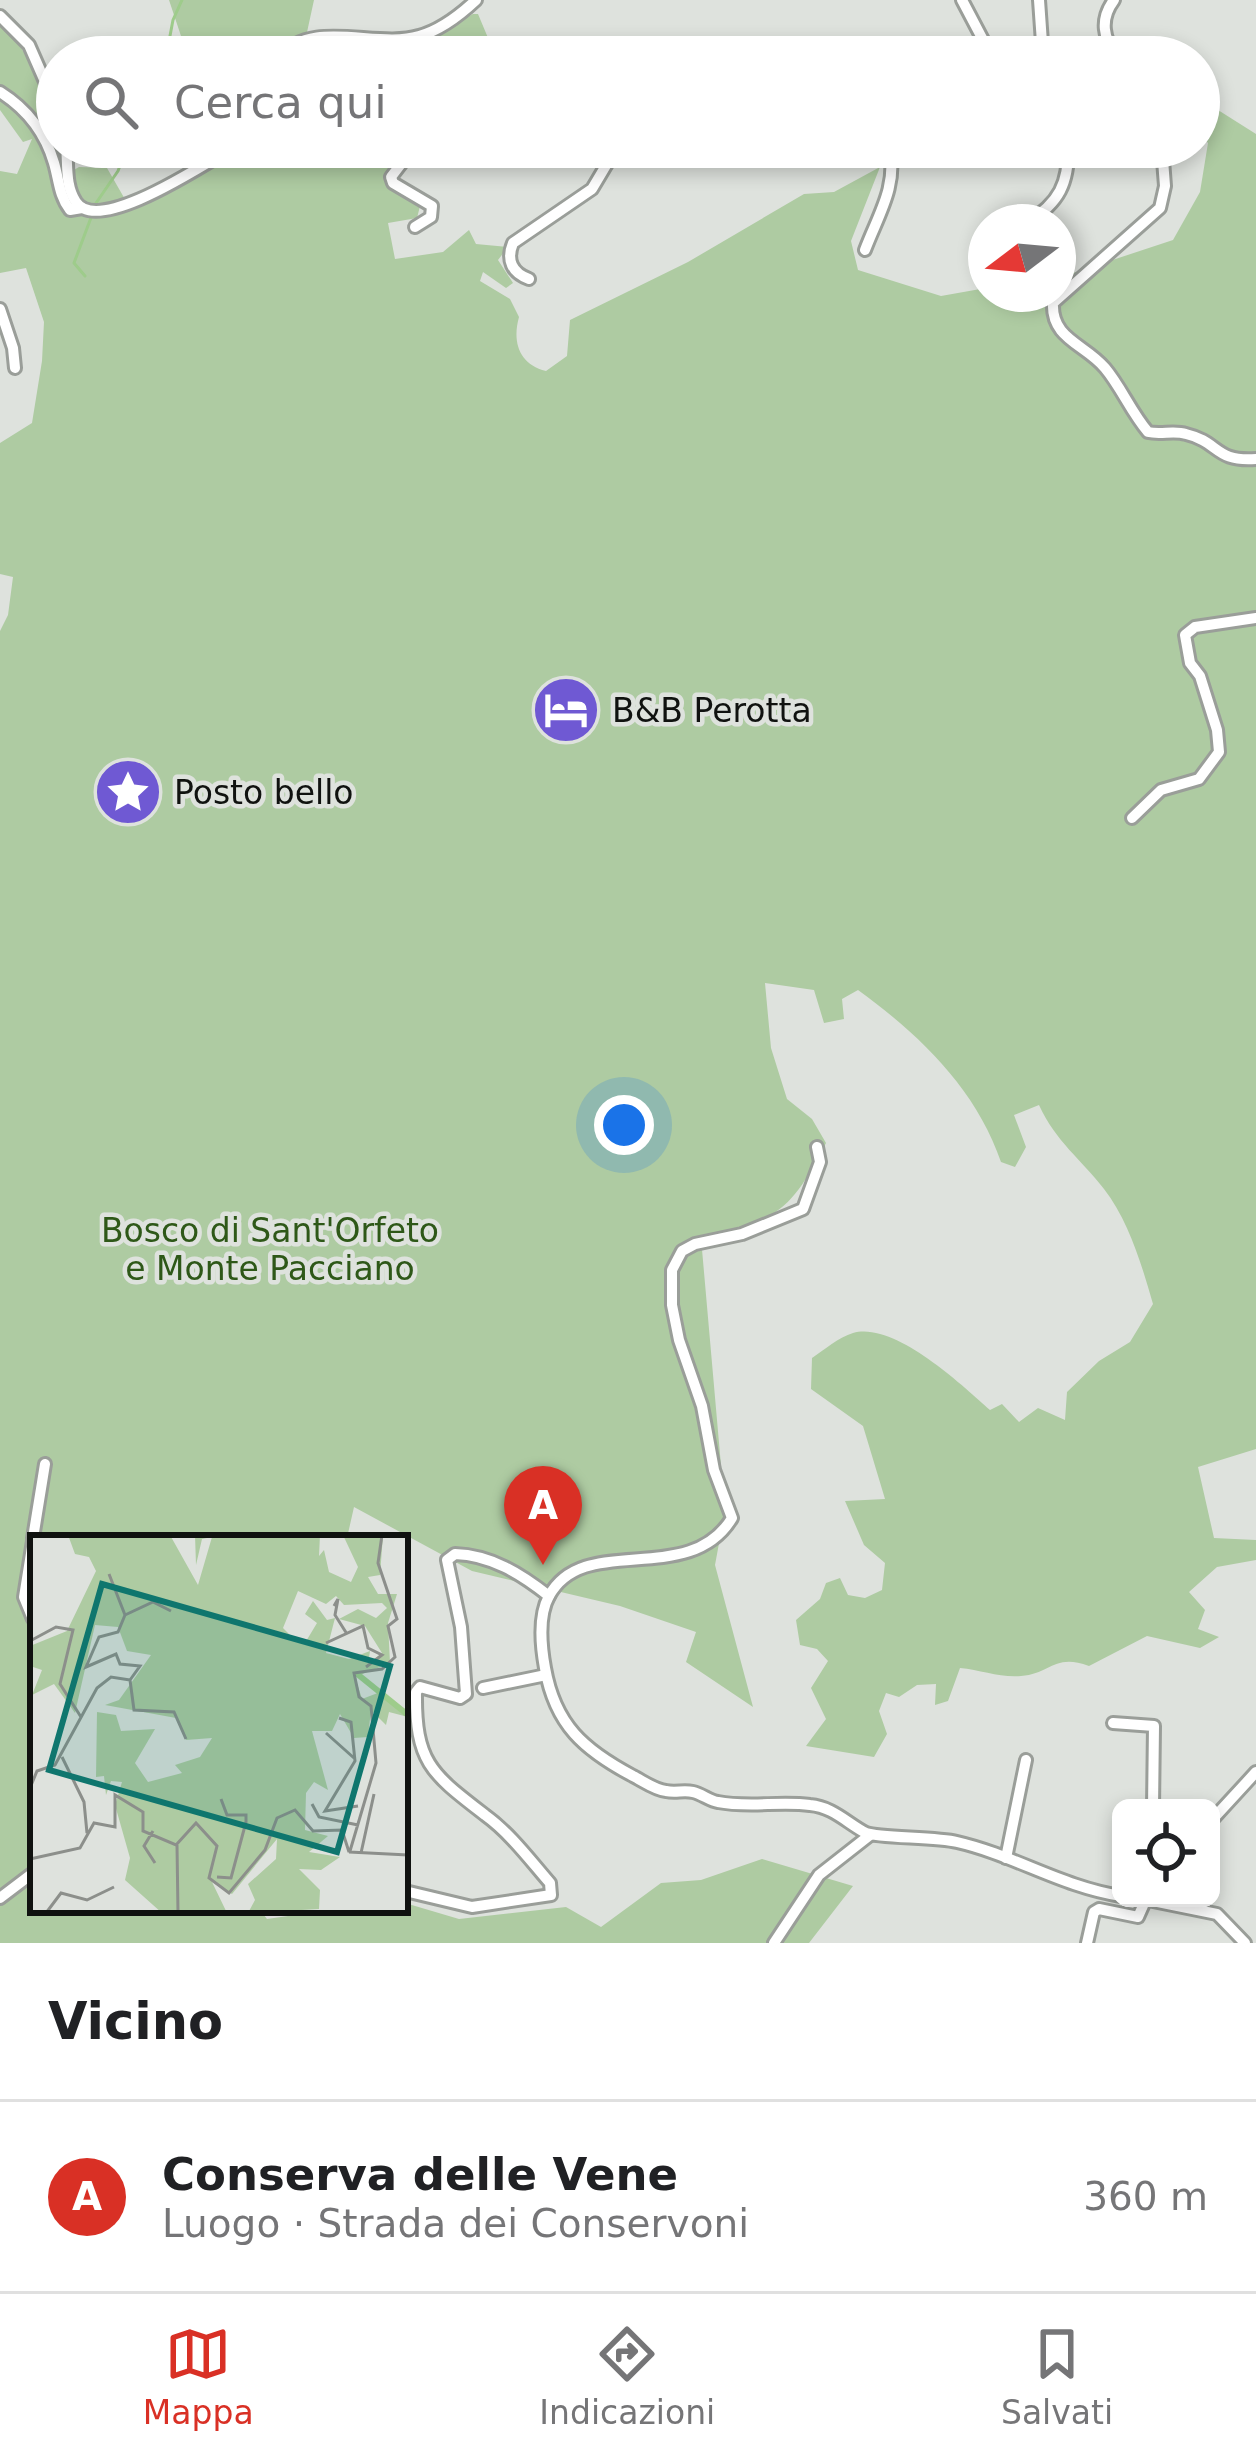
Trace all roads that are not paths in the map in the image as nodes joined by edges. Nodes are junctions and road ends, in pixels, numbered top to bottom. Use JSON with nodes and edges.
{"nodes":[{"id":1,"x":476,"y":0,"type":"edge"},
{"id":2,"x":962,"y":0,"type":"edge"},
{"id":3,"x":1039,"y":0,"type":"edge"},
{"id":4,"x":1114,"y":0,"type":"edge"},
{"id":5,"x":0,"y":16,"type":"edge"},
{"id":6,"x":420,"y":36,"type":"edge"},
{"id":7,"x":981,"y":36,"type":"edge"},
{"id":8,"x":1042,"y":36,"type":"edge"},
{"id":9,"x":1106,"y":36,"type":"edge"},
{"id":10,"x":36,"y":63,"type":"edge"},
{"id":11,"x":0,"y":92,"type":"edge"},
{"id":12,"x":36,"y":126,"type":"edge"},
{"id":13,"x":55,"y":168,"type":"edge"},
{"id":14,"x":67,"y":168,"type":"edge"},
{"id":15,"x":193,"y":168,"type":"edge"},
{"id":16,"x":398,"y":168,"type":"edge"},
{"id":17,"x":604,"y":168,"type":"edge"},
{"id":18,"x":892,"y":168,"type":"edge"},
{"id":19,"x":1067,"y":168,"type":"edge"},
{"id":20,"x":1164,"y":168,"type":"edge"},
{"id":21,"x":1050,"y":204,"type":"edge"},
{"id":22,"x":82,"y":208,"type":"junction"},
{"id":23,"x":415,"y":227,"type":"dead end"},
{"id":24,"x":865,"y":250,"type":"dead end"},
{"id":25,"x":529,"y":279,"type":"dead end"},
{"id":26,"x":0,"y":309,"type":"edge"},
{"id":27,"x":15,"y":368,"type":"dead end"},
{"id":28,"x":1256,"y":459,"type":"edge"},
{"id":29,"x":1256,"y":617,"type":"edge"},
{"id":30,"x":1132,"y":818,"type":"dead end"},
{"id":31,"x":817,"y":1147,"type":"dead end"},
{"id":32,"x":45,"y":1464,"type":"dead end"},
{"id":33,"x":34,"y":1535,"type":"edge"},
{"id":34,"x":30,"y":1559,"type":"edge"},
{"id":35,"x":549,"y":1596,"type":"junction"},
{"id":36,"x":30,"y":1612,"type":"edge"},
{"id":37,"x":547,"y":1675,"type":"junction"},
{"id":38,"x":483,"y":1688,"type":"dead end"},
{"id":39,"x":1113,"y":1723,"type":"dead end"},
{"id":40,"x":1026,"y":1760,"type":"dead end"},
{"id":41,"x":1256,"y":1772,"type":"edge"},
{"id":42,"x":1153,"y":1799,"type":"edge"},
{"id":43,"x":1220,"y":1810,"type":"edge"},
{"id":44,"x":870,"y":1835,"type":"junction"},
{"id":45,"x":1006,"y":1858,"type":"junction"},
{"id":46,"x":30,"y":1875,"type":"edge"},
{"id":47,"x":408,"y":1892,"type":"edge"},
{"id":48,"x":1112,"y":1894,"type":"edge"},
{"id":49,"x":0,"y":1898,"type":"edge"},
{"id":50,"x":1140,"y":1907,"type":"edge"},
{"id":51,"x":1182,"y":1907,"type":"edge"},
{"id":52,"x":774,"y":1943,"type":"edge"},
{"id":53,"x":1087,"y":1943,"type":"edge"},
{"id":54,"x":1245,"y":1943,"type":"edge"}],
"edges":[{"from":1,"to":6,"type":"street"},
{"from":2,"to":7,"type":"street"},
{"from":3,"to":8,"type":"street"},
{"from":4,"to":9,"type":"street"},
{"from":5,"to":10,"type":"street"},
{"from":11,"to":12,"type":"street"},
{"from":13,"to":22,"type":"street"},
{"from":14,"to":22,"type":"street"},
{"from":15,"to":22,"type":"street"},
{"from":16,"to":23,"type":"street"},
{"from":17,"to":25,"type":"street"},
{"from":18,"to":24,"type":"street"},
{"from":19,"to":21,"type":"street"},
{"from":20,"to":28,"type":"street"},
{"from":26,"to":27,"type":"street"},
{"from":29,"to":30,"type":"street"},
{"from":31,"to":35,"type":"street"},
{"from":32,"to":33,"type":"street"},
{"from":34,"to":36,"type":"street"},
{"from":35,"to":37,"type":"street"},
{"from":35,"to":47,"type":"street"},
{"from":37,"to":38,"type":"street"},
{"from":37,"to":44,"type":"street"},
{"from":39,"to":42,"type":"street"},
{"from":40,"to":45,"type":"street"},
{"from":41,"to":43,"type":"street"},
{"from":44,"to":45,"type":"street"},
{"from":44,"to":52,"type":"street"},
{"from":45,"to":48,"type":"street"},
{"from":46,"to":49,"type":"street"},
{"from":50,"to":53,"type":"street"},
{"from":51,"to":54,"type":"street"}]}
